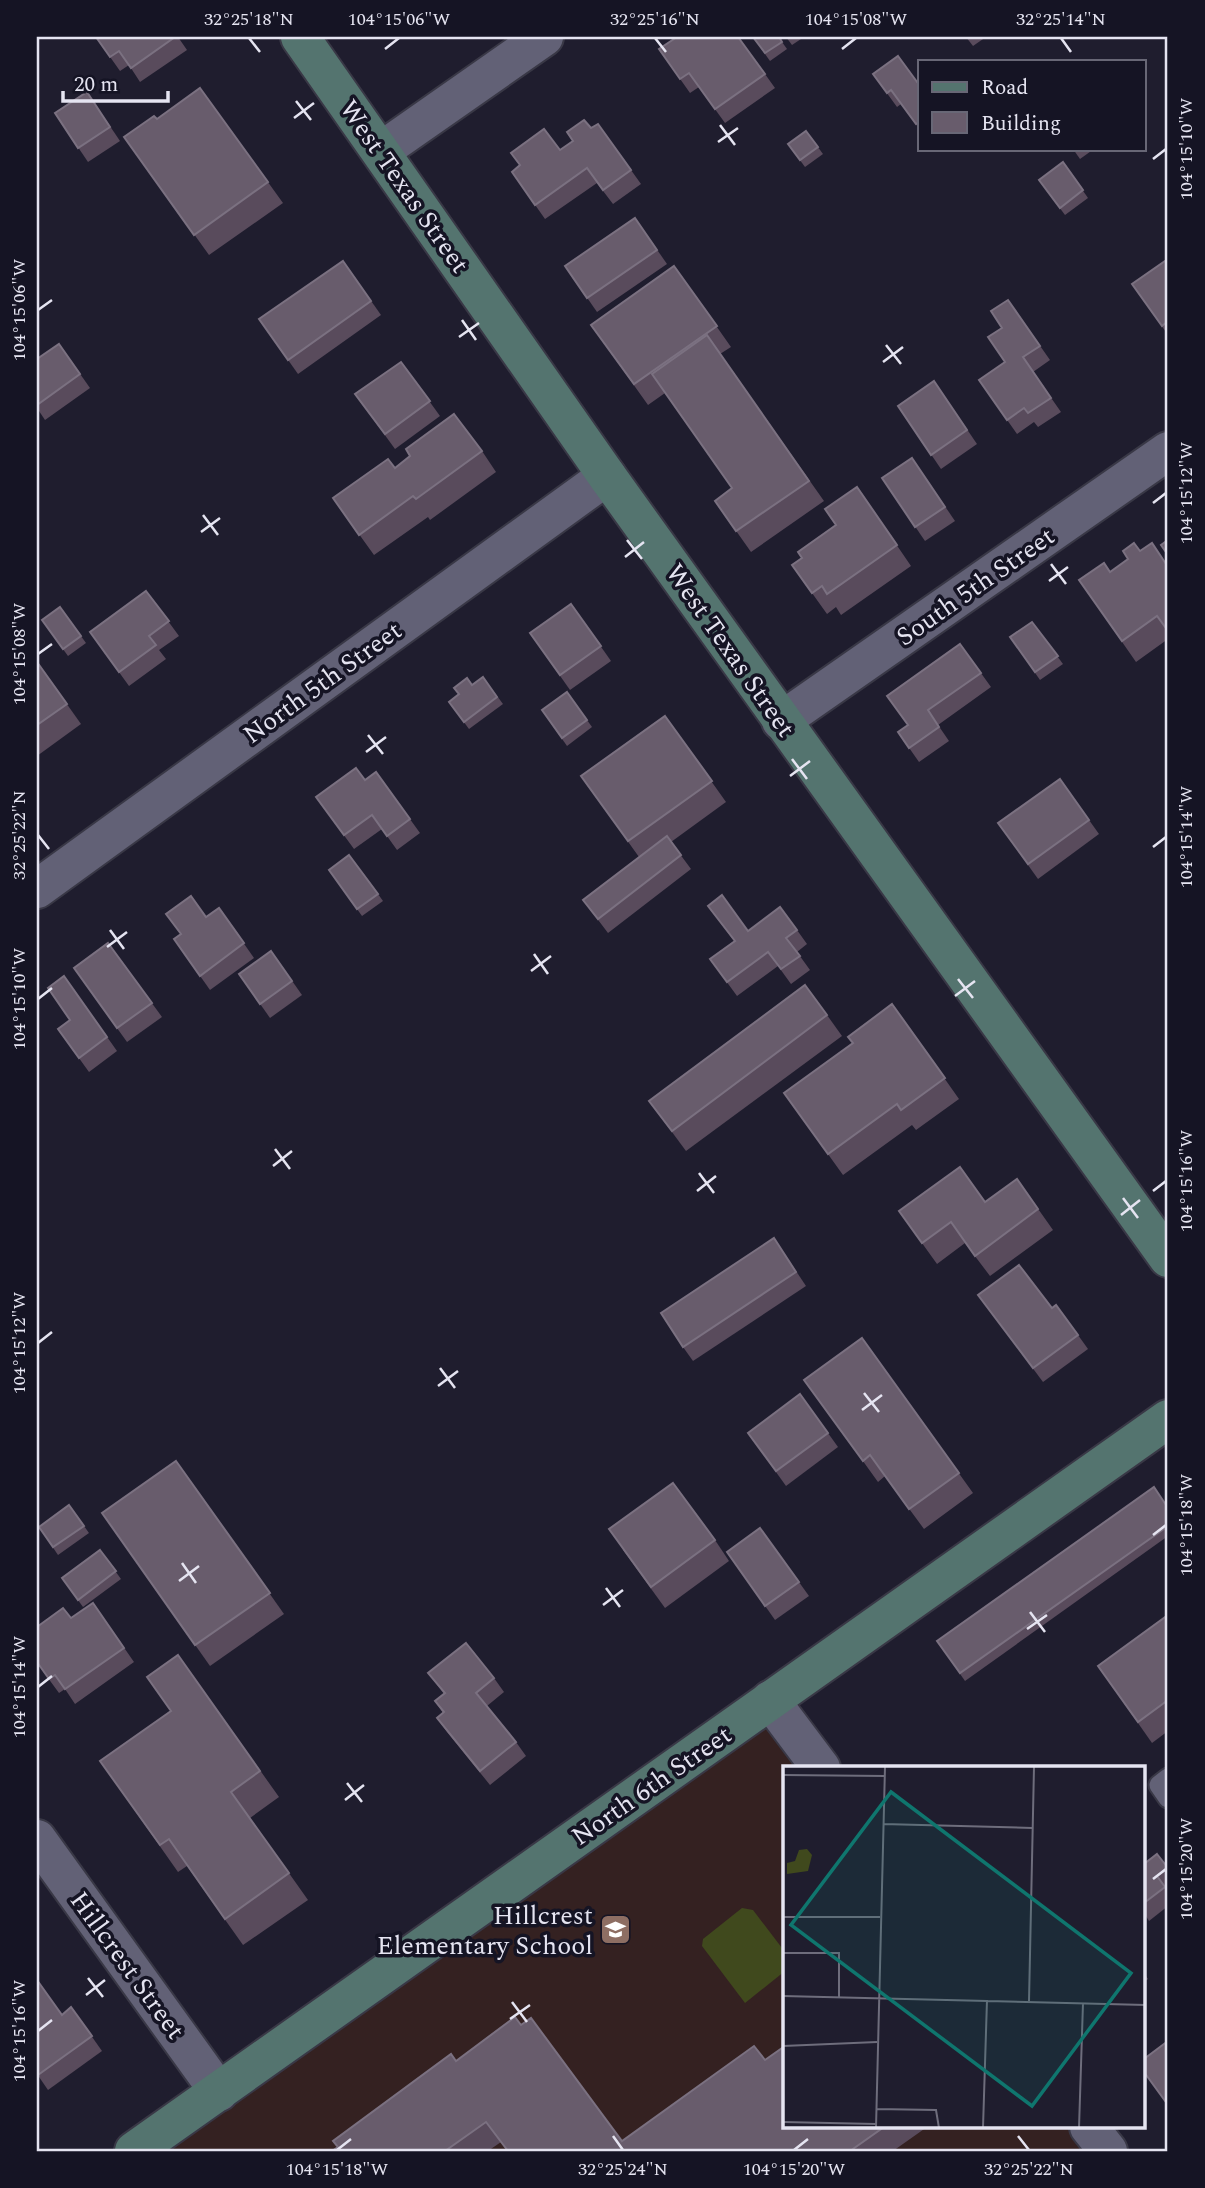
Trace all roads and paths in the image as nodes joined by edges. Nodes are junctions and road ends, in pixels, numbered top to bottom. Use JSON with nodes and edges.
{"nodes":[{"id":1,"x":300,"y":37,"type":"edge"},
{"id":2,"x":544,"y":37,"type":"edge"},
{"id":3,"x":381,"y":151,"type":"junction"},
{"id":4,"x":1168,"y":451,"type":"edge"},
{"id":5,"x":607,"y":476,"type":"junction"},
{"id":6,"x":782,"y":721,"type":"junction"},
{"id":7,"x":37,"y":889,"type":"edge"},
{"id":8,"x":1168,"y":1258,"type":"edge"},
{"id":9,"x":1168,"y":1419,"type":"edge"},
{"id":10,"x":770,"y":1700,"type":"junction"},
{"id":11,"x":820,"y":1766,"type":"edge"},
{"id":12,"x":1168,"y":1778,"type":"edge"},
{"id":13,"x":1168,"y":1798,"type":"edge"},
{"id":14,"x":37,"y":1839,"type":"edge"},
{"id":15,"x":219,"y":2092,"type":"junction"},
{"id":16,"x":1091,"y":2128,"type":"edge"},
{"id":17,"x":134,"y":2151,"type":"edge"},
{"id":18,"x":1108,"y":2151,"type":"edge"}],
"edges":[{"from":1,"to":3,"type":"street","name":"West Texas Street"},
{"from":2,"to":3,"type":"street"},
{"from":3,"to":5,"type":"street","name":"West Texas Street"},
{"from":4,"to":6,"type":"street","name":"South 5th Street"},
{"from":5,"to":6,"type":"street","name":"West Texas Street"},
{"from":5,"to":7,"type":"street","name":"North 5th Street"},
{"from":6,"to":8,"type":"street","name":"West Texas Street"},
{"from":9,"to":10,"type":"street","name":"North 6th Street"},
{"from":10,"to":11,"type":"street"},
{"from":10,"to":15,"type":"street","name":"North 6th Street"},
{"from":12,"to":13,"type":"lane"},
{"from":14,"to":15,"type":"street","name":"Hillcrest Street"},
{"from":15,"to":17,"type":"street","name":"North 6th Street"},
{"from":16,"to":18,"type":"street"}]}
